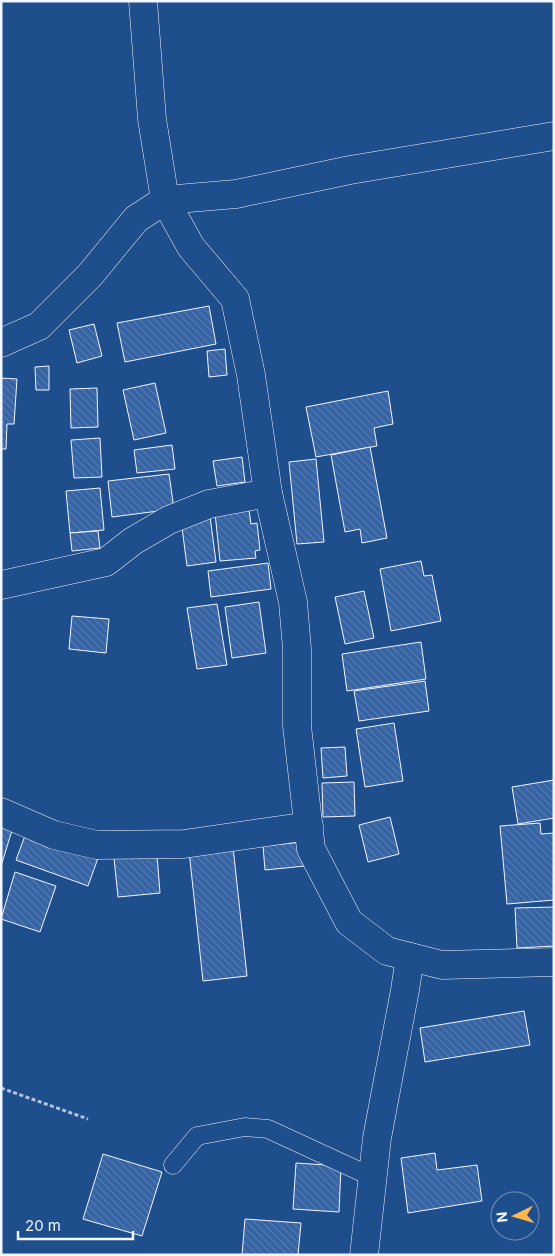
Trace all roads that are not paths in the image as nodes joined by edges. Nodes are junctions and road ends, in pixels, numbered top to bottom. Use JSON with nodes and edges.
{"nodes":[{"id":1,"x":143,"y":1,"type":"edge"},
{"id":2,"x":554,"y":136,"type":"edge"},
{"id":3,"x":165,"y":200,"type":"junction"},
{"id":4,"x":1,"y":343,"type":"edge"},
{"id":5,"x":268,"y":493,"type":"junction"},
{"id":6,"x":1,"y":585,"type":"edge"},
{"id":7,"x":1,"y":812,"type":"edge"},
{"id":8,"x":310,"y":826,"type":"junction"},
{"id":9,"x":410,"y":957,"type":"junction"},
{"id":10,"x":554,"y":962,"type":"edge"},
{"id":11,"x":173,"y":1165,"type":"dead end"},
{"id":12,"x":372,"y":1177,"type":"junction"},
{"id":13,"x":364,"y":1255,"type":"edge"}],
"edges":[{"from":1,"to":3,"type":"street"},
{"from":2,"to":3,"type":"street"},
{"from":3,"to":4,"type":"street"},
{"from":3,"to":5,"type":"street"},
{"from":5,"to":6,"type":"street"},
{"from":5,"to":8,"type":"street"},
{"from":7,"to":8,"type":"street"},
{"from":8,"to":9,"type":"street"},
{"from":9,"to":10,"type":"street"},
{"from":9,"to":12,"type":"street"},
{"from":11,"to":12,"type":"lane"},
{"from":12,"to":13,"type":"street"}]}
